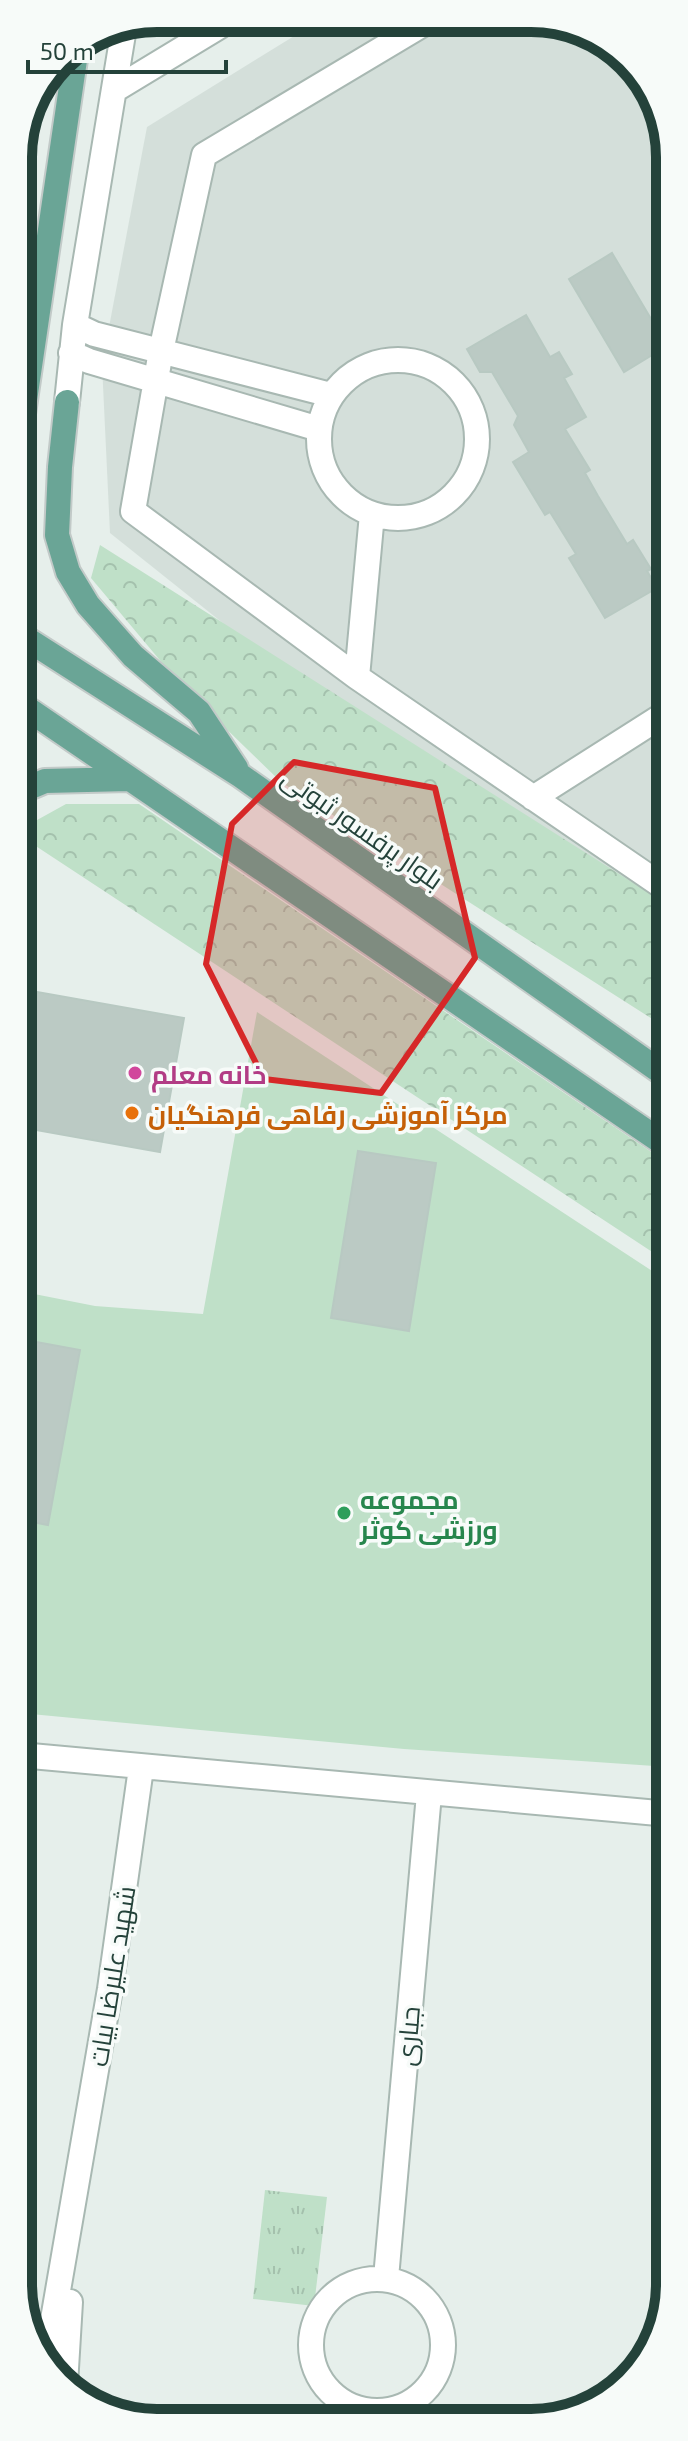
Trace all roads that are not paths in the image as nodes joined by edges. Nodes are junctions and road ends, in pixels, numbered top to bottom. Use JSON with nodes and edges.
{"nodes":[{"id":1,"x":210,"y":32,"type":"edge"},
{"id":2,"x":410,"y":32,"type":"edge"},
{"id":3,"x":123,"y":38,"type":"edge"},
{"id":4,"x":74,"y":64,"type":"edge"},
{"id":5,"x":116,"y":89,"type":"junction"},
{"id":6,"x":75,"y":325,"type":"junction"},
{"id":7,"x":161,"y":351,"type":"junction"},
{"id":8,"x":32,"y":352,"type":"edge"},
{"id":9,"x":71,"y":353,"type":"junction"},
{"id":10,"x":158,"y":381,"type":"junction"},
{"id":11,"x":331,"y":395,"type":"junction"},
{"id":12,"x":67,"y":402,"type":"joint"},
{"id":13,"x":319,"y":429,"type":"junction"},
{"id":14,"x":372,"y":514,"type":"junction"},
{"id":15,"x":32,"y":642,"type":"edge"},
{"id":16,"x":357,"y":677,"type":"junction"},
{"id":17,"x":32,"y":712,"type":"edge"},
{"id":18,"x":656,"y":720,"type":"edge"},
{"id":19,"x":241,"y":776,"type":"junction"},
{"id":20,"x":129,"y":779,"type":"junction"},
{"id":21,"x":32,"y":786,"type":"edge"},
{"id":22,"x":533,"y":798,"type":"junction"},
{"id":23,"x":656,"y":882,"type":"edge"},
{"id":24,"x":656,"y":1067,"type":"edge"},
{"id":25,"x":656,"y":1138,"type":"edge"},
{"id":26,"x":32,"y":1756,"type":"edge"},
{"id":27,"x":141,"y":1768,"type":"junction"},
{"id":28,"x":429,"y":1794,"type":"junction"},
{"id":29,"x":656,"y":1813,"type":"edge"},
{"id":30,"x":78,"y":2184,"type":"junction"},
{"id":31,"x":386,"y":2278,"type":"junction"},
{"id":32,"x":49,"y":2346,"type":"edge"},
{"id":33,"x":66,"y":2369,"type":"edge"},
{"id":34,"x":357,"y":2409,"type":"edge"},
{"id":35,"x":397,"y":2409,"type":"edge"}],
"edges":[{"from":1,"to":5,"type":"street"},
{"from":2,"to":7,"type":"street"},
{"from":3,"to":5,"type":"street"},
{"from":4,"to":8,"type":"main road"},
{"from":5,"to":6,"type":"street"},
{"from":6,"to":7,"type":"street"},
{"from":6,"to":9,"type":"street"},
{"from":7,"to":10,"type":"street"},
{"from":7,"to":11,"type":"street"},
{"from":9,"to":10,"type":"street"},
{"from":9,"to":12,"type":"street"},
{"from":10,"to":13,"type":"street"},
{"from":10,"to":16,"type":"street"},
{"from":11,"to":13,"type":"street"},
{"from":11,"to":14,"type":"street"},
{"from":12,"to":19,"type":"main road"},
{"from":13,"to":14,"type":"street"},
{"from":14,"to":16,"type":"street"},
{"from":15,"to":19,"type":"main road","name":"بلوار پرفسور ثبوتی"},
{"from":16,"to":22,"type":"street"},
{"from":17,"to":20,"type":"main road"},
{"from":18,"to":22,"type":"street"},
{"from":19,"to":24,"type":"main road","name":"بلوار پرفسور ثبوتی"},
{"from":20,"to":21,"type":"main road"},
{"from":20,"to":25,"type":"main road"},
{"from":22,"to":23,"type":"street"},
{"from":26,"to":27,"type":"street"},
{"from":27,"to":28,"type":"street"},
{"from":27,"to":30,"type":"street","name":"شهید علیرضا بیات"},
{"from":28,"to":29,"type":"street"},
{"from":28,"to":31,"type":"street","name":"جباری"},
{"from":30,"to":32,"type":"street","name":"شهید علیرضا بیات"},
{"from":30,"to":33,"type":"street","name":"شهید علیرضا بیات"},
{"from":31,"to":34,"type":"street"},
{"from":31,"to":35,"type":"street"}]}
